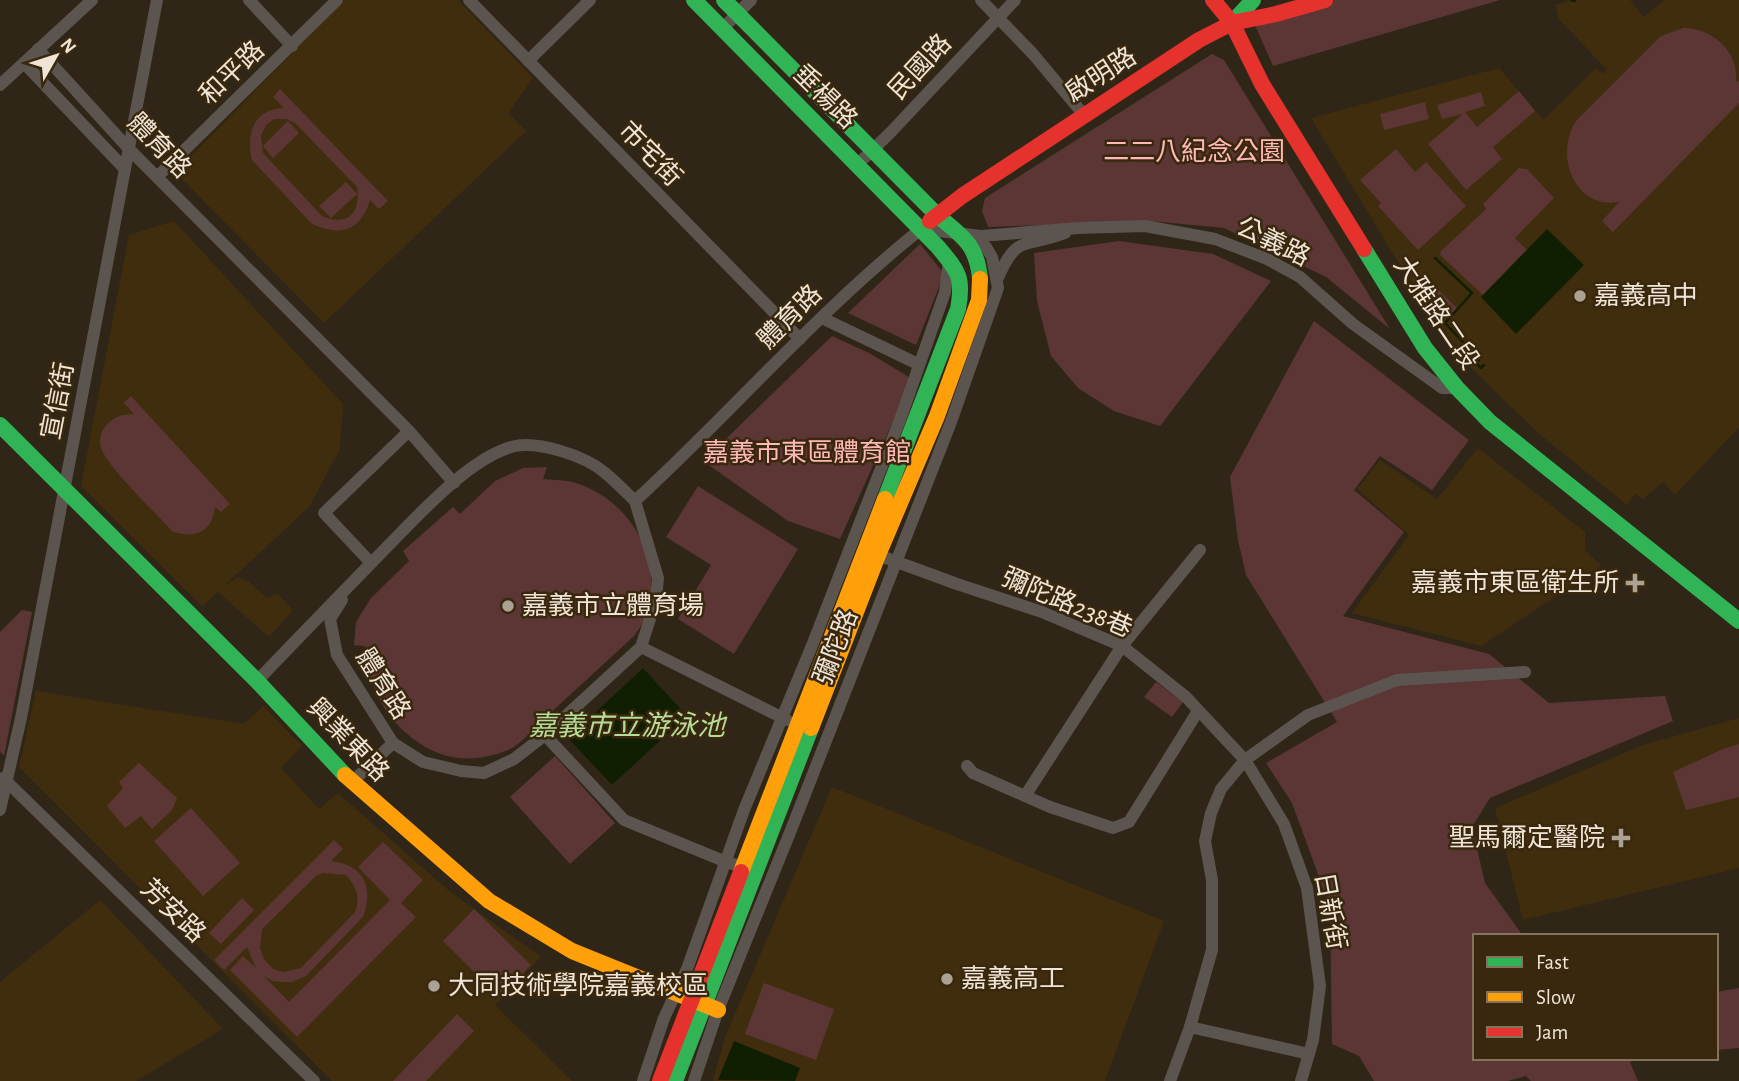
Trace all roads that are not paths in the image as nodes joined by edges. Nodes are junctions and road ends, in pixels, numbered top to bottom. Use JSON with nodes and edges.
{"nodes":[{"id":1,"x":92,"y":0,"type":"edge"},
{"id":2,"x":157,"y":0,"type":"edge"},
{"id":3,"x":248,"y":0,"type":"edge"},
{"id":4,"x":337,"y":0,"type":"edge"},
{"id":5,"x":469,"y":0,"type":"edge"},
{"id":6,"x":590,"y":0,"type":"edge"},
{"id":7,"x":694,"y":0,"type":"edge"},
{"id":8,"x":724,"y":0,"type":"edge"},
{"id":9,"x":751,"y":0,"type":"edge"},
{"id":10,"x":981,"y":0,"type":"edge"},
{"id":11,"x":1015,"y":0,"type":"edge"},
{"id":12,"x":1213,"y":0,"type":"edge"},
{"id":13,"x":1253,"y":0,"type":"edge"},
{"id":14,"x":1325,"y":0,"type":"edge"},
{"id":15,"x":737,"y":14,"type":"junction"},
{"id":16,"x":998,"y":18,"type":"junction"},
{"id":17,"x":1232,"y":23,"type":"junction"},
{"id":18,"x":722,"y":29,"type":"junction"},
{"id":19,"x":292,"y":46,"type":"junction"},
{"id":20,"x":38,"y":49,"type":"junction"},
{"id":21,"x":528,"y":61,"type":"junction"},
{"id":22,"x":24,"y":63,"type":"junction"},
{"id":23,"x":0,"y":85,"type":"edge"},
{"id":24,"x":1084,"y":115,"type":"junction"},
{"id":25,"x":130,"y":149,"type":"junction"},
{"id":26,"x":872,"y":150,"type":"junction"},
{"id":27,"x":857,"y":165,"type":"junction"},
{"id":28,"x":125,"y":169,"type":"junction"},
{"id":29,"x":157,"y":177,"type":"junction"},
{"id":30,"x":937,"y":215,"type":"junction"},
{"id":31,"x":1078,"y":228,"type":"junction"},
{"id":32,"x":920,"y":229,"type":"junction"},
{"id":33,"x":963,"y":237,"type":"junction"},
{"id":34,"x":949,"y":261,"type":"junction"},
{"id":35,"x":996,"y":281,"type":"junction"},
{"id":36,"x":821,"y":318,"type":"junction"},
{"id":37,"x":800,"y":339,"type":"junction"},
{"id":38,"x":918,"y":364,"type":"junction"},
{"id":39,"x":1457,"y":388,"type":"junction"},
{"id":40,"x":0,"y":425,"type":"edge"},
{"id":41,"x":409,"y":431,"type":"junction"},
{"id":42,"x":454,"y":483,"type":"junction"},
{"id":43,"x":64,"y":489,"type":"junction"},
{"id":44,"x":635,"y":501,"type":"junction"},
{"id":45,"x":1200,"y":550,"type":"dead end"},
{"id":46,"x":878,"y":555,"type":"junction"},
{"id":47,"x":896,"y":561,"type":"junction"},
{"id":48,"x":371,"y":563,"type":"junction"},
{"id":49,"x":353,"y":580,"type":"junction"},
{"id":50,"x":1739,"y":621,"type":"edge"},
{"id":51,"x":1122,"y":646,"type":"junction"},
{"id":52,"x":640,"y":647,"type":"junction"},
{"id":53,"x":1525,"y":671,"type":"dead end"},
{"id":54,"x":257,"y":681,"type":"junction"},
{"id":55,"x":1198,"y":711,"type":"junction"},
{"id":56,"x":777,"y":715,"type":"junction"},
{"id":57,"x":805,"y":725,"type":"junction"},
{"id":58,"x":832,"y":726,"type":"junction"},
{"id":59,"x":545,"y":735,"type":"junction"},
{"id":60,"x":393,"y":743,"type":"junction"},
{"id":61,"x":1245,"y":760,"type":"junction"},
{"id":62,"x":967,"y":766,"type":"dead end"},
{"id":63,"x":3,"y":778,"type":"edge"},
{"id":64,"x":352,"y":782,"type":"junction"},
{"id":65,"x":1025,"y":796,"type":"junction"},
{"id":66,"x":748,"y":802,"type":"junction"},
{"id":67,"x":0,"y":810,"type":"edge"},
{"id":68,"x":780,"y":812,"type":"junction"},
{"id":69,"x":722,"y":860,"type":"junction"},
{"id":70,"x":757,"y":872,"type":"junction"},
{"id":71,"x":698,"y":1002,"type":"junction"},
{"id":72,"x":1190,"y":1027,"type":"junction"},
{"id":73,"x":1309,"y":1054,"type":"junction"},
{"id":74,"x":646,"y":1079,"type":"edge"},
{"id":75,"x":314,"y":1081,"type":"edge"},
{"id":76,"x":675,"y":1081,"type":"edge"},
{"id":77,"x":694,"y":1081,"type":"edge"},
{"id":78,"x":1170,"y":1081,"type":"edge"},
{"id":79,"x":1301,"y":1081,"type":"edge"}],
"edges":[{"from":1,"to":20,"type":"street"},
{"from":2,"to":25,"type":"street","name":"宣信街"},
{"from":3,"to":19,"type":"street"},
{"from":4,"to":19,"type":"street","name":"和平路"},
{"from":5,"to":21,"type":"street","name":"市宅街"},
{"from":6,"to":21,"type":"street"},
{"from":7,"to":18,"type":"street","name":"垂楊路"},
{"from":8,"to":15,"type":"street","name":"垂楊路"},
{"from":9,"to":15,"type":"street"},
{"from":10,"to":16,"type":"street"},
{"from":11,"to":16,"type":"street","name":"民國路"},
{"from":12,"to":17,"type":"street","name":"大雅路二段"},
{"from":13,"to":17,"type":"street"},
{"from":14,"to":17,"type":"street","name":"啟明路"},
{"from":15,"to":18,"type":"street"},
{"from":15,"to":26,"type":"street","name":"垂楊路"},
{"from":16,"to":24,"type":"street"},
{"from":16,"to":26,"type":"street","name":"民國路"},
{"from":17,"to":24,"type":"street","name":"啟明路"},
{"from":17,"to":39,"type":"street","name":"大雅路二段"},
{"from":18,"to":27,"type":"street","name":"垂楊路"},
{"from":19,"to":29,"type":"street","name":"和平路"},
{"from":20,"to":22,"type":"street"},
{"from":20,"to":25,"type":"street","name":"體育路"},
{"from":21,"to":37,"type":"street","name":"市宅街"},
{"from":22,"to":23,"type":"street"},
{"from":22,"to":28,"type":"street"},
{"from":24,"to":30,"type":"street","name":"啟明路"},
{"from":25,"to":28,"type":"street","name":"宣信街"},
{"from":25,"to":29,"type":"street","name":"體育路"},
{"from":26,"to":27,"type":"street","name":"民國路"},
{"from":26,"to":30,"type":"street","name":"垂楊路"},
{"from":27,"to":32,"type":"street","name":"垂楊路"},
{"from":28,"to":43,"type":"street","name":"宣信街"},
{"from":29,"to":41,"type":"street","name":"體育路"},
{"from":30,"to":32,"type":"street","name":"啟明路"},
{"from":30,"to":33,"type":"street","name":"彌陀路"},
{"from":31,"to":33,"type":"street","name":"公義路"},
{"from":31,"to":35,"type":"street","name":"公義路"},
{"from":31,"to":39,"type":"street","name":"公義路"},
{"from":32,"to":33,"type":"street","name":"公義路"},
{"from":32,"to":34,"type":"street","name":"彌陀路"},
{"from":32,"to":36,"type":"street","name":"體育路"},
{"from":33,"to":35,"type":"street","name":"彌陀路"},
{"from":33,"to":46,"type":"street","name":"彌陀路"},
{"from":34,"to":38,"type":"street","name":"彌陀路"},
{"from":34,"to":57,"type":"street","name":"彌陀路"},
{"from":35,"to":47,"type":"street","name":"彌陀路"},
{"from":36,"to":37,"type":"street","name":"體育路"},
{"from":36,"to":38,"type":"street"},
{"from":37,"to":44,"type":"street","name":"體育路"},
{"from":38,"to":56,"type":"street","name":"彌陀路"},
{"from":39,"to":50,"type":"street","name":"大雅路二段"},
{"from":40,"to":43,"type":"street","name":"興業東路"},
{"from":41,"to":42,"type":"street","name":"體育路"},
{"from":41,"to":48,"type":"street"},
{"from":42,"to":44,"type":"street","name":"體育路"},
{"from":42,"to":48,"type":"street","name":"體育路"},
{"from":43,"to":54,"type":"street","name":"興業東路"},
{"from":43,"to":63,"type":"street","name":"宣信街"},
{"from":44,"to":52,"type":"street","name":"體育路"},
{"from":45,"to":51,"type":"street"},
{"from":46,"to":47,"type":"street","name":"彌陀路238巷"},
{"from":46,"to":57,"type":"street","name":"彌陀路"},
{"from":47,"to":51,"type":"street","name":"彌陀路238巷"},
{"from":47,"to":58,"type":"street","name":"彌陀路"},
{"from":48,"to":49,"type":"street","name":"體育路"},
{"from":49,"to":54,"type":"street","name":"體育路"},
{"from":49,"to":60,"type":"street","name":"體育路"},
{"from":51,"to":55,"type":"street","name":"彌陀路238巷"},
{"from":51,"to":65,"type":"street"},
{"from":52,"to":56,"type":"street"},
{"from":52,"to":59,"type":"street","name":"體育路"},
{"from":53,"to":61,"type":"street"},
{"from":54,"to":64,"type":"street","name":"興業東路"},
{"from":55,"to":61,"type":"street","name":"彌陀路238巷"},
{"from":55,"to":65,"type":"street"},
{"from":56,"to":57,"type":"street"},
{"from":56,"to":66,"type":"street","name":"彌陀路"},
{"from":57,"to":58,"type":"street"},
{"from":57,"to":68,"type":"street","name":"彌陀路"},
{"from":58,"to":68,"type":"street","name":"彌陀路"},
{"from":59,"to":60,"type":"street","name":"體育路"},
{"from":59,"to":69,"type":"street"},
{"from":60,"to":64,"type":"street"},
{"from":61,"to":72,"type":"street"},
{"from":61,"to":73,"type":"street","name":"日新街"},
{"from":62,"to":65,"type":"street"},
{"from":63,"to":67,"type":"street","name":"宣信街"},
{"from":63,"to":75,"type":"street","name":"芳安路"},
{"from":64,"to":71,"type":"street","name":"興業東路"},
{"from":66,"to":68,"type":"street"},
{"from":66,"to":69,"type":"street","name":"彌陀路"},
{"from":68,"to":70,"type":"street","name":"彌陀路"},
{"from":68,"to":70,"type":"street","name":"彌陀路"},
{"from":69,"to":70,"type":"street"},
{"from":69,"to":71,"type":"street","name":"彌陀路"},
{"from":70,"to":71,"type":"street","name":"彌陀路"},
{"from":70,"to":71,"type":"street","name":"彌陀路"},
{"from":71,"to":74,"type":"street","name":"彌陀路"},
{"from":71,"to":76,"type":"street","name":"彌陀路"},
{"from":71,"to":77,"type":"street","name":"彌陀路"},
{"from":72,"to":73,"type":"street"},
{"from":72,"to":78,"type":"street"},
{"from":73,"to":79,"type":"street","name":"日新街"}]}
